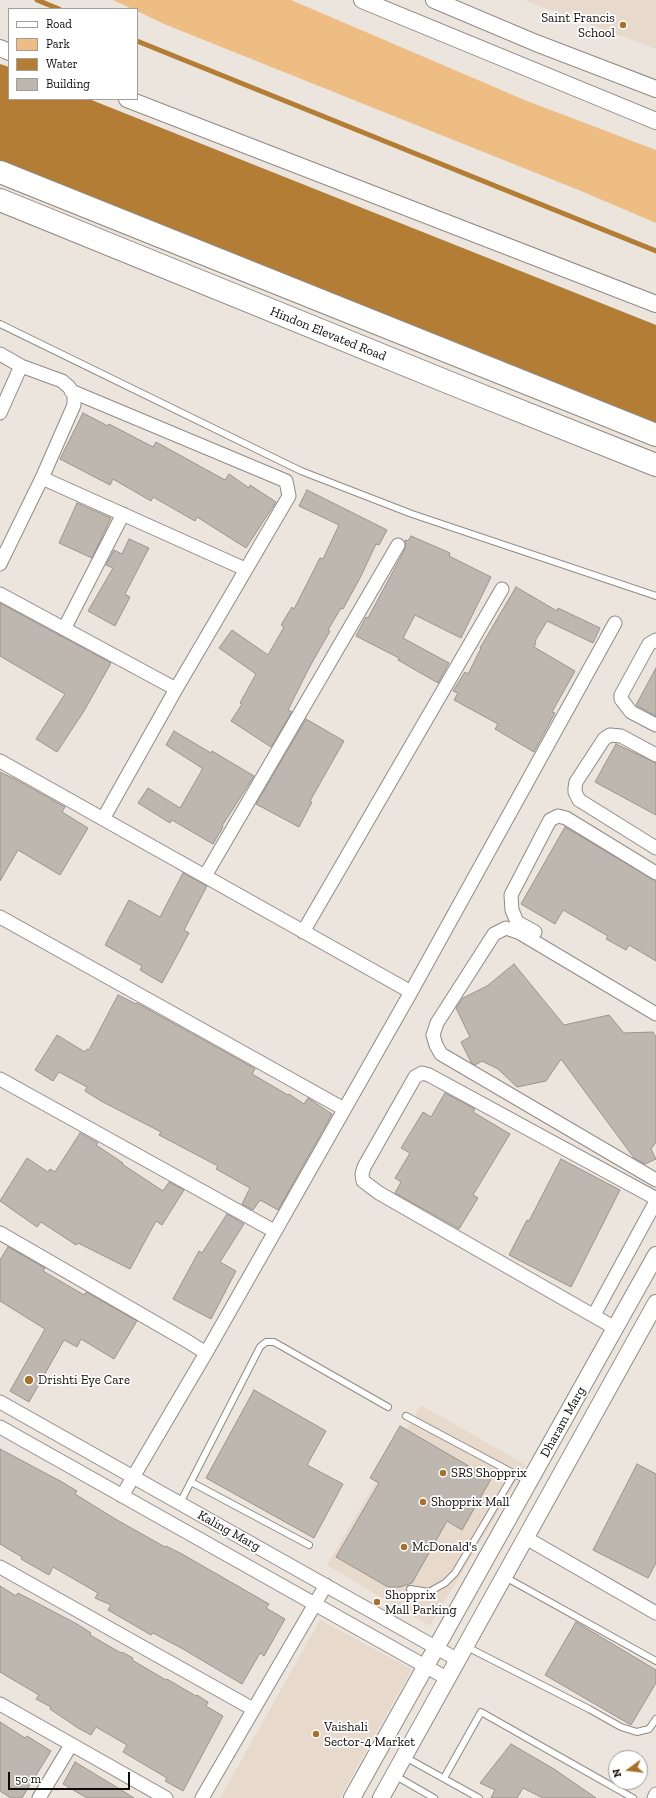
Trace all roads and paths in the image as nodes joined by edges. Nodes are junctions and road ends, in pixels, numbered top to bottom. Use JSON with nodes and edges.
{"nodes":[{"id":1,"x":362,"y":0,"type":"edge"},
{"id":2,"x":434,"y":0,"type":"edge"},
{"id":3,"x":656,"y":89,"type":"edge"},
{"id":4,"x":130,"y":100,"type":"edge"},
{"id":5,"x":656,"y":121,"type":"edge"},
{"id":6,"x":0,"y":172,"type":"edge"},
{"id":7,"x":0,"y":200,"type":"edge"},
{"id":8,"x":656,"y":304,"type":"edge"},
{"id":9,"x":0,"y":324,"type":"edge"},
{"id":10,"x":0,"y":354,"type":"edge"},
{"id":11,"x":21,"y":366,"type":"junction"},
{"id":12,"x":71,"y":391,"type":"junction"},
{"id":13,"x":0,"y":413,"type":"edge"},
{"id":14,"x":656,"y":435,"type":"edge"},
{"id":15,"x":656,"y":465,"type":"edge"},
{"id":16,"x":42,"y":478,"type":"junction"},
{"id":17,"x":122,"y":514,"type":"junction"},
{"id":18,"x":398,"y":545,"type":"dead end"},
{"id":19,"x":0,"y":564,"type":"edge"},
{"id":20,"x":245,"y":569,"type":"junction"},
{"id":21,"x":502,"y":589,"type":"dead end"},
{"id":22,"x":0,"y":594,"type":"edge"},
{"id":23,"x":656,"y":596,"type":"edge"},
{"id":24,"x":615,"y":623,"type":"dead end"},
{"id":25,"x":64,"y":629,"type":"junction"},
{"id":26,"x":656,"y":640,"type":"edge"},
{"id":27,"x":176,"y":689,"type":"junction"},
{"id":28,"x":656,"y":725,"type":"edge"},
{"id":29,"x":656,"y":755,"type":"edge"},
{"id":30,"x":0,"y":761,"type":"edge"},
{"id":31,"x":103,"y":819,"type":"junction"},
{"id":32,"x":656,"y":848,"type":"edge"},
{"id":33,"x":656,"y":874,"type":"edge"},
{"id":34,"x":205,"y":876,"type":"junction"},
{"id":35,"x":0,"y":917,"type":"edge"},
{"id":36,"x":303,"y":932,"type":"junction"},
{"id":37,"x":411,"y":992,"type":"junction"},
{"id":38,"x":656,"y":1006,"type":"edge"},
{"id":39,"x":656,"y":1014,"type":"edge"},
{"id":40,"x":0,"y":1079,"type":"edge"},
{"id":41,"x":344,"y":1109,"type":"junction"},
{"id":42,"x":656,"y":1180,"type":"edge"},
{"id":43,"x":274,"y":1231,"type":"junction"},
{"id":44,"x":0,"y":1233,"type":"edge"},
{"id":45,"x":656,"y":1255,"type":"edge"},
{"id":46,"x":633,"y":1296,"type":"junction"},
{"id":47,"x":655,"y":1304,"type":"edge"},
{"id":48,"x":594,"y":1315,"type":"junction"},
{"id":49,"x":616,"y":1328,"type":"junction"},
{"id":50,"x":206,"y":1353,"type":"junction"},
{"id":51,"x":0,"y":1402,"type":"edge"},
{"id":52,"x":388,"y":1407,"type":"dead end"},
{"id":53,"x":406,"y":1416,"type":"dead end"},
{"id":54,"x":0,"y":1427,"type":"edge"},
{"id":55,"x":514,"y":1474,"type":"junction"},
{"id":56,"x":133,"y":1477,"type":"junction"},
{"id":57,"x":191,"y":1482,"type":"junction"},
{"id":58,"x":529,"y":1482,"type":"junction"},
{"id":59,"x":122,"y":1496,"type":"junction"},
{"id":60,"x":180,"y":1503,"type":"junction"},
{"id":61,"x":526,"y":1538,"type":"junction"},
{"id":62,"x":309,"y":1545,"type":"dead end"},
{"id":63,"x":0,"y":1567,"type":"edge"},
{"id":64,"x":504,"y":1577,"type":"junction"},
{"id":65,"x":326,"y":1585,"type":"junction"},
{"id":66,"x":410,"y":1589,"type":"dead end"},
{"id":67,"x":315,"y":1604,"type":"junction"},
{"id":68,"x":656,"y":1613,"type":"edge"},
{"id":69,"x":436,"y":1648,"type":"junction"},
{"id":70,"x":462,"y":1653,"type":"junction"},
{"id":71,"x":656,"y":1661,"type":"edge"},
{"id":72,"x":426,"y":1666,"type":"junction"},
{"id":73,"x":448,"y":1679,"type":"junction"},
{"id":74,"x":0,"y":1704,"type":"edge"},
{"id":75,"x":253,"y":1709,"type":"junction"},
{"id":76,"x":656,"y":1719,"type":"edge"},
{"id":77,"x":71,"y":1745,"type":"junction"},
{"id":78,"x":405,"y":1756,"type":"junction"},
{"id":79,"x":394,"y":1775,"type":"junction"},
{"id":80,"x":444,"y":1778,"type":"junction"},
{"id":81,"x":656,"y":1794,"type":"edge"},
{"id":82,"x":422,"y":1795,"type":"edge"},
{"id":83,"x":626,"y":1796,"type":"edge"},
{"id":84,"x":39,"y":1798,"type":"edge"},
{"id":85,"x":166,"y":1798,"type":"edge"},
{"id":86,"x":202,"y":1798,"type":"edge"},
{"id":87,"x":352,"y":1798,"type":"edge"},
{"id":88,"x":381,"y":1798,"type":"edge"},
{"id":89,"x":434,"y":1798,"type":"edge"},
{"id":90,"x":479,"y":1798,"type":"edge"},
{"id":91,"x":633,"y":1798,"type":"edge"},
{"id":92,"x":654,"y":1798,"type":"edge"}],
"edges":[{"from":1,"to":5,"type":"street"},
{"from":2,"to":3,"type":"street"},
{"from":4,"to":8,"type":"street"},
{"from":6,"to":14,"type":"highway"},
{"from":7,"to":15,"type":"highway","name":"Hindon Elevated Road"},
{"from":9,"to":23,"type":"lane"},
{"from":10,"to":11,"type":"street"},
{"from":11,"to":12,"type":"street"},
{"from":11,"to":13,"type":"street"},
{"from":12,"to":16,"type":"street"},
{"from":12,"to":20,"type":"street"},
{"from":16,"to":17,"type":"street"},
{"from":16,"to":19,"type":"street"},
{"from":17,"to":20,"type":"street"},
{"from":17,"to":25,"type":"street"},
{"from":18,"to":34,"type":"street"},
{"from":20,"to":27,"type":"street"},
{"from":21,"to":36,"type":"street"},
{"from":22,"to":25,"type":"street"},
{"from":24,"to":37,"type":"street"},
{"from":25,"to":27,"type":"street"},
{"from":26,"to":28,"type":"street"},
{"from":27,"to":31,"type":"street"},
{"from":29,"to":32,"type":"street"},
{"from":30,"to":31,"type":"street"},
{"from":31,"to":34,"type":"street"},
{"from":33,"to":38,"type":"street"},
{"from":34,"to":36,"type":"street"},
{"from":35,"to":41,"type":"street"},
{"from":36,"to":37,"type":"street"},
{"from":37,"to":41,"type":"street"},
{"from":39,"to":42,"type":"street"},
{"from":40,"to":43,"type":"street"},
{"from":41,"to":43,"type":"street"},
{"from":43,"to":50,"type":"street"},
{"from":44,"to":50,"type":"street"},
{"from":45,"to":46,"type":"street","name":"Dharam Marg"},
{"from":46,"to":47,"type":"street"},
{"from":46,"to":49,"type":"street","name":"Dharam Marg"},
{"from":47,"to":61,"type":"street","name":"Dharam Marg"},
{"from":48,"to":48,"type":"street"},
{"from":48,"to":49,"type":"street"},
{"from":49,"to":58,"type":"street","name":"Dharam Marg"},
{"from":50,"to":56,"type":"street"},
{"from":51,"to":56,"type":"street","name":"Kaling Marg"},
{"from":52,"to":57,"type":"lane"},
{"from":53,"to":55,"type":"lane"},
{"from":54,"to":59,"type":"street","name":"Kaling Marg"},
{"from":55,"to":58,"type":"lane"},
{"from":55,"to":66,"type":"lane"},
{"from":56,"to":59,"type":"street"},
{"from":56,"to":60,"type":"street","name":"Kaling Marg"},
{"from":57,"to":60,"type":"lane"},
{"from":57,"to":62,"type":"lane"},
{"from":58,"to":69,"type":"street","name":"Dharam Marg"},
{"from":59,"to":67,"type":"street","name":"Kaling Marg"},
{"from":60,"to":65,"type":"street","name":"Kaling Marg"},
{"from":61,"to":64,"type":"street","name":"Dharam Marg"},
{"from":61,"to":68,"type":"street"},
{"from":63,"to":75,"type":"street"},
{"from":64,"to":70,"type":"street","name":"Dharam Marg"},
{"from":64,"to":71,"type":"lane"},
{"from":65,"to":67,"type":"street"},
{"from":65,"to":69,"type":"street","name":"Kaling Marg"},
{"from":67,"to":72,"type":"street","name":"Kaling Marg"},
{"from":67,"to":75,"type":"street"},
{"from":69,"to":70,"type":"street","name":"Kaling Marg"},
{"from":69,"to":72,"type":"street","name":"Dharam Marg"},
{"from":70,"to":73,"type":"street","name":"Dharam Marg"},
{"from":70,"to":76,"type":"lane"},
{"from":72,"to":73,"type":"street","name":"Kaling Marg"},
{"from":72,"to":87,"type":"street","name":"Dharam Marg"},
{"from":73,"to":78,"type":"street","name":"Dharam Marg"},
{"from":74,"to":77,"type":"street"},
{"from":75,"to":86,"type":"street"},
{"from":77,"to":84,"type":"street"},
{"from":77,"to":85,"type":"street"},
{"from":78,"to":79,"type":"street","name":"Dharam Marg"},
{"from":78,"to":80,"type":"lane"},
{"from":79,"to":82,"type":"lane"},
{"from":79,"to":88,"type":"street","name":"Dharam Marg"},
{"from":80,"to":83,"type":"lane"},
{"from":80,"to":90,"type":"lane"},
{"from":81,"to":92,"type":"street"},
{"from":82,"to":89,"type":"lane"},
{"from":83,"to":91,"type":"lane"}]}
